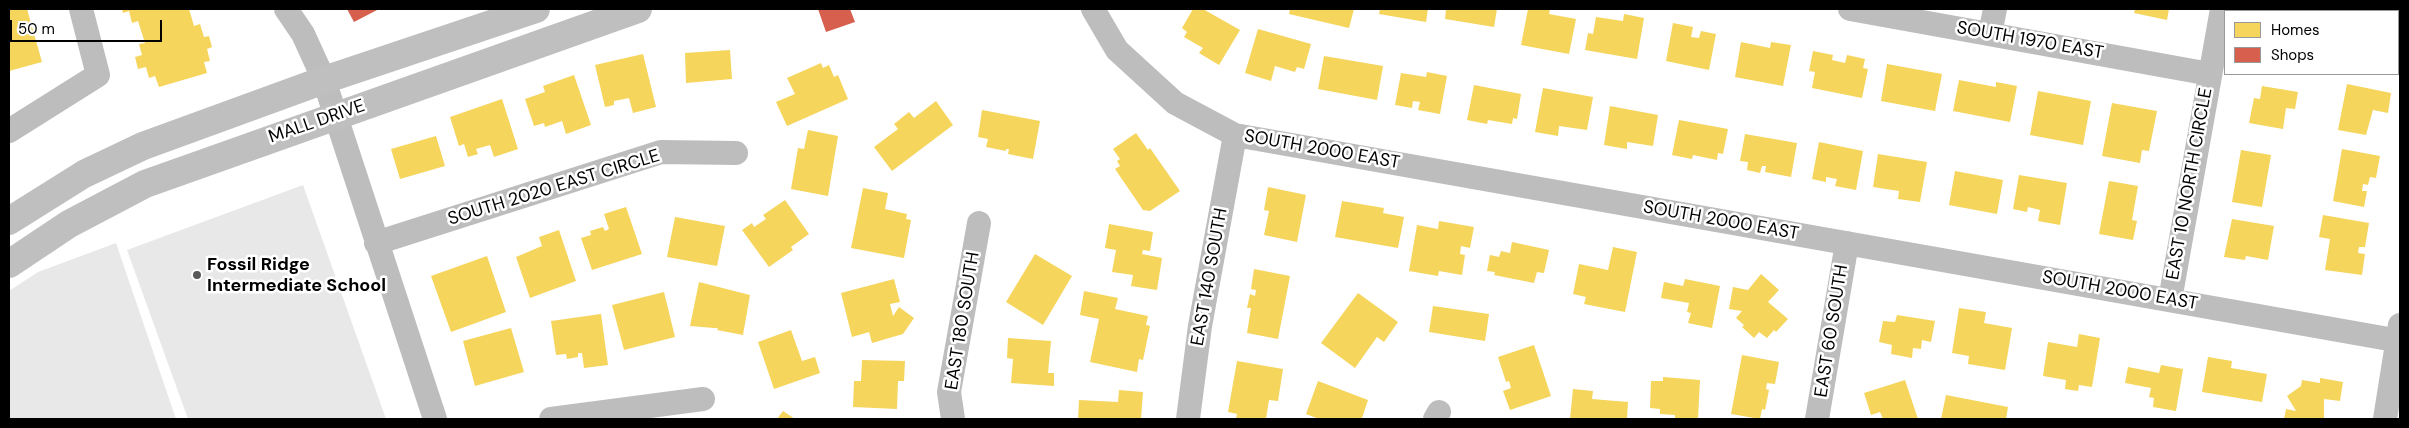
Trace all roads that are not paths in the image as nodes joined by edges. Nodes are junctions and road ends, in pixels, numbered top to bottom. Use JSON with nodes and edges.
{"nodes":[{"id":1,"x":81,"y":9,"type":"edge"},
{"id":2,"x":286,"y":9,"type":"edge"},
{"id":3,"x":536,"y":9,"type":"edge"},
{"id":4,"x":638,"y":9,"type":"edge"},
{"id":5,"x":1093,"y":9,"type":"edge"},
{"id":6,"x":1850,"y":9,"type":"edge"},
{"id":7,"x":1995,"y":9,"type":"edge"},
{"id":8,"x":2222,"y":9,"type":"edge"},
{"id":9,"x":1990,"y":34,"type":"junction"},
{"id":10,"x":2210,"y":74,"type":"junction"},
{"id":11,"x":324,"y":80,"type":"junction"},
{"id":12,"x":336,"y":117,"type":"junction"},
{"id":13,"x":9,"y":131,"type":"edge"},
{"id":14,"x":1235,"y":135,"type":"junction"},
{"id":15,"x":736,"y":154,"type":"dead end"},
{"id":16,"x":9,"y":221,"type":"edge"},
{"id":17,"x":979,"y":223,"type":"dead end"},
{"id":18,"x":376,"y":243,"type":"junction"},
{"id":19,"x":1846,"y":243,"type":"junction"},
{"id":20,"x":9,"y":264,"type":"edge"},
{"id":21,"x":2170,"y":300,"type":"junction"},
{"id":22,"x":2399,"y":335,"type":"edge"},
{"id":23,"x":703,"y":399,"type":"dead end"},
{"id":24,"x":435,"y":419,"type":"edge"},
{"id":25,"x":551,"y":419,"type":"edge"},
{"id":26,"x":953,"y":419,"type":"edge"},
{"id":27,"x":1188,"y":419,"type":"edge"},
{"id":28,"x":1817,"y":419,"type":"edge"},
{"id":29,"x":2385,"y":419,"type":"edge"}],
"edges":[{"from":1,"to":13,"type":"street"},
{"from":2,"to":11,"type":"street"},
{"from":3,"to":11,"type":"main road","name":"MALL DRIVE"},
{"from":4,"to":12,"type":"main road","name":"MALL DRIVE"},
{"from":5,"to":14,"type":"street","name":"SOUTH 2000 EAST"},
{"from":6,"to":9,"type":"street","name":"SOUTH 1970 EAST"},
{"from":7,"to":9,"type":"street"},
{"from":8,"to":10,"type":"street","name":"EAST 10 NORTH CIRCLE"},
{"from":9,"to":10,"type":"street","name":"SOUTH 1970 EAST"},
{"from":10,"to":21,"type":"street","name":"EAST 10 NORTH CIRCLE"},
{"from":11,"to":12,"type":"street"},
{"from":11,"to":16,"type":"main road","name":"MALL DRIVE"},
{"from":12,"to":18,"type":"street"},
{"from":12,"to":20,"type":"main road","name":"MALL DRIVE"},
{"from":14,"to":19,"type":"street","name":"SOUTH 2000 EAST"},
{"from":14,"to":27,"type":"street","name":"EAST 140 SOUTH"},
{"from":15,"to":18,"type":"street","name":"SOUTH 2020 EAST CIRCLE"},
{"from":17,"to":26,"type":"street","name":"EAST 180 SOUTH"},
{"from":18,"to":24,"type":"street"},
{"from":19,"to":21,"type":"street","name":"SOUTH 2000 EAST"},
{"from":19,"to":28,"type":"street","name":"EAST 60 SOUTH"},
{"from":21,"to":22,"type":"street","name":"SOUTH 2000 EAST"},
{"from":22,"to":29,"type":"street"},
{"from":23,"to":25,"type":"street"}]}
